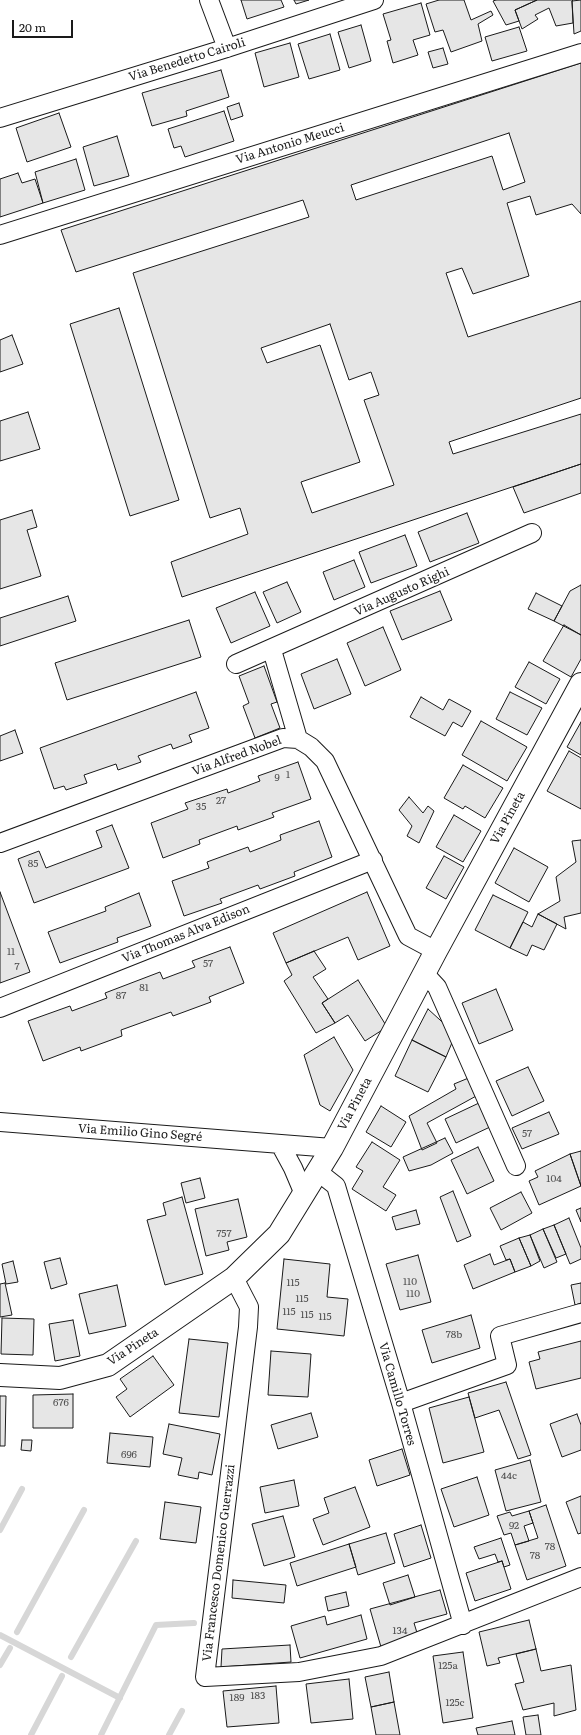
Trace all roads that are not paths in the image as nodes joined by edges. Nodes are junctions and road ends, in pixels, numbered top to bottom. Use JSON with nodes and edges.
{"nodes":[{"id":1,"x":209,"y":0,"type":"edge"},
{"id":2,"x":374,"y":0,"type":"edge"},
{"id":3,"x":227,"y":48,"type":"junction"},
{"id":4,"x":581,"y":53,"type":"edge"},
{"id":5,"x":0,"y":118,"type":"edge"},
{"id":6,"x":0,"y":235,"type":"edge"},
{"id":7,"x":532,"y":533,"type":"dead end"},
{"id":8,"x":272,"y":650,"type":"junction"},
{"id":9,"x":236,"y":664,"type":"dead end"},
{"id":10,"x":581,"y":684,"type":"edge"},
{"id":11,"x":298,"y":739,"type":"junction"},
{"id":12,"x":0,"y":844,"type":"edge"},
{"id":13,"x":373,"y":860,"type":"junction"},
{"id":14,"x":436,"y":951,"type":"junction"},
{"id":15,"x":424,"y":973,"type":"junction"},
{"id":16,"x":0,"y":1008,"type":"edge"},
{"id":17,"x":0,"y":1122,"type":"edge"},
{"id":18,"x":280,"y":1144,"type":"junction"},
{"id":19,"x":332,"y":1148,"type":"junction"},
{"id":20,"x":516,"y":1166,"type":"dead end"},
{"id":21,"x":318,"y":1171,"type":"junction"},
{"id":22,"x":304,"y":1194,"type":"junction"},
{"id":23,"x":234,"y":1278,"type":"junction"},
{"id":24,"x":581,"y":1313,"type":"edge"},
{"id":25,"x":0,"y":1375,"type":"edge"},
{"id":26,"x":400,"y":1403,"type":"junction"},
{"id":27,"x":581,"y":1577,"type":"edge"},
{"id":28,"x":463,"y":1625,"type":"junction"}],
"edges":[{"from":1,"to":3,"type":"street"},
{"from":2,"to":3,"type":"street","name":"Via Benedetto Cairoli"},
{"from":3,"to":5,"type":"street","name":"Via Benedetto Cairoli"},
{"from":4,"to":6,"type":"street","name":"Via Antonio Meucci"},
{"from":7,"to":8,"type":"street","name":"Via Augusto Righi"},
{"from":8,"to":9,"type":"street","name":"Via Augusto Righi"},
{"from":8,"to":11,"type":"street"},
{"from":10,"to":14,"type":"street","name":"Via Pineta"},
{"from":11,"to":12,"type":"street","name":"Via Alfred Nobel"},
{"from":11,"to":13,"type":"street","name":"Via Alfred Nobel"},
{"from":13,"to":14,"type":"street","name":"Via Alfred Nobel"},
{"from":13,"to":16,"type":"street","name":"Via Thomas Alva Edison"},
{"from":14,"to":15,"type":"street","name":"Via Pineta"},
{"from":15,"to":19,"type":"street","name":"Via Pineta"},
{"from":15,"to":20,"type":"street"},
{"from":17,"to":18,"type":"street","name":"Via Emilio Gino Segré"},
{"from":18,"to":19,"type":"street","name":"Via Emilio Gino Segré"},
{"from":18,"to":22,"type":"street"},
{"from":19,"to":21,"type":"street","name":"Via Pineta"},
{"from":21,"to":22,"type":"street","name":"Via Pineta"},
{"from":21,"to":26,"type":"street","name":"Via Camillo Torres"},
{"from":22,"to":23,"type":"street","name":"Via Pineta"},
{"from":23,"to":25,"type":"street","name":"Via Pineta"},
{"from":23,"to":28,"type":"street","name":"Via Francesco Domenico Guerrazzi"},
{"from":24,"to":26,"type":"street"},
{"from":26,"to":28,"type":"street","name":"Via Camillo Torres"},
{"from":27,"to":28,"type":"street","name":"Via Francesco Domenico Guerrazzi"}]}
